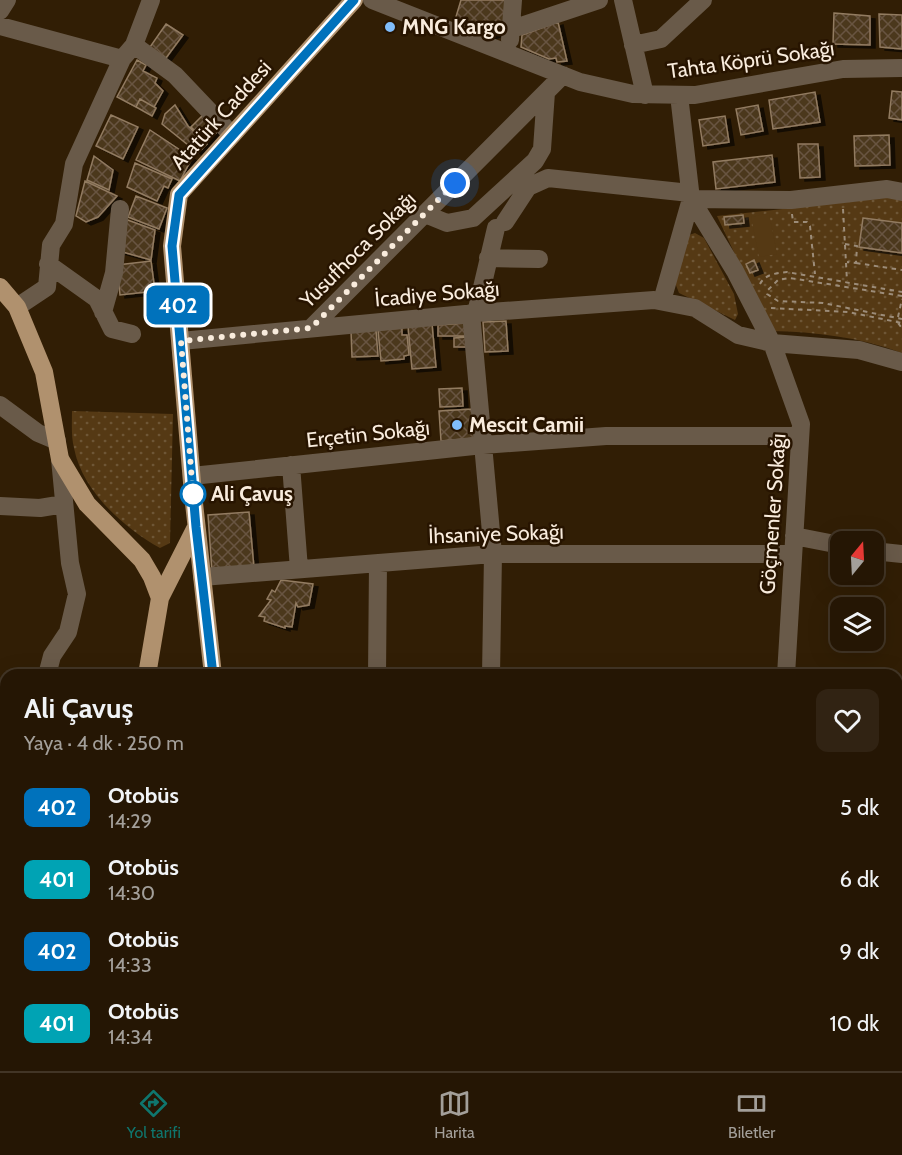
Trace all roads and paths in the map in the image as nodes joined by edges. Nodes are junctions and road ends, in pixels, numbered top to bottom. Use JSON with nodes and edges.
{"nodes":[{"id":1,"x":7,"y":0,"type":"edge"},
{"id":2,"x":151,"y":0,"type":"edge"},
{"id":3,"x":354,"y":0,"type":"edge"},
{"id":4,"x":372,"y":0,"type":"edge"},
{"id":5,"x":513,"y":0,"type":"edge"},
{"id":6,"x":599,"y":0,"type":"edge"},
{"id":7,"x":623,"y":0,"type":"edge"},
{"id":8,"x":702,"y":0,"type":"edge"},
{"id":9,"x":406,"y":6,"type":"edge"},
{"id":10,"x":0,"y":11,"type":"edge"},
{"id":11,"x":0,"y":26,"type":"edge"},
{"id":12,"x":512,"y":29,"type":"junction"},
{"id":13,"x":633,"y":45,"type":"junction"},
{"id":14,"x":128,"y":52,"type":"junction"},
{"id":15,"x":508,"y":54,"type":"junction"},
{"id":16,"x":902,"y":68,"type":"edge"},
{"id":17,"x":563,"y":75,"type":"junction"},
{"id":18,"x":546,"y":92,"type":"junction"},
{"id":19,"x":645,"y":95,"type":"junction"},
{"id":20,"x":679,"y":95,"type":"junction"},
{"id":21,"x":232,"y":135,"type":"junction"},
{"id":22,"x":902,"y":192,"type":"edge"},
{"id":23,"x":842,"y":194,"type":"junction"},
{"id":24,"x":690,"y":196,"type":"junction"},
{"id":25,"x":791,"y":200,"type":"junction"},
{"id":26,"x":120,"y":209,"type":"dead end"},
{"id":27,"x":425,"y":214,"type":"junction"},
{"id":28,"x":845,"y":244,"type":"junction"},
{"id":29,"x":488,"y":258,"type":"junction"},
{"id":30,"x":539,"y":259,"type":"dead end"},
{"id":31,"x":846,"y":262,"type":"junction"},
{"id":32,"x":856,"y":263,"type":"junction"},
{"id":33,"x":48,"y":264,"type":"junction"},
{"id":34,"x":902,"y":270,"type":"edge"},
{"id":35,"x":815,"y":276,"type":"junction"},
{"id":36,"x":815,"y":281,"type":"junction"},
{"id":37,"x":847,"y":281,"type":"junction"},
{"id":38,"x":759,"y":286,"type":"dead end"},
{"id":39,"x":0,"y":287,"type":"edge"},
{"id":40,"x":902,"y":296,"type":"edge"},
{"id":41,"x":662,"y":301,"type":"junction"},
{"id":42,"x":17,"y":307,"type":"junction"},
{"id":43,"x":764,"y":307,"type":"dead end"},
{"id":44,"x":103,"y":312,"type":"junction"},
{"id":45,"x":473,"y":313,"type":"junction"},
{"id":46,"x":900,"y":321,"type":"edge"},
{"id":47,"x":311,"y":328,"type":"junction"},
{"id":48,"x":902,"y":328,"type":"edge"},
{"id":49,"x":132,"y":334,"type":"dead end"},
{"id":50,"x":181,"y":341,"type":"junction"},
{"id":51,"x":772,"y":343,"type":"junction"},
{"id":52,"x":902,"y":362,"type":"edge"},
{"id":53,"x":0,"y":405,"type":"edge"},
{"id":54,"x":800,"y":436,"type":"junction"},
{"id":55,"x":57,"y":441,"type":"junction"},
{"id":56,"x":483,"y":445,"type":"junction"},
{"id":57,"x":60,"y":459,"type":"junction"},
{"id":58,"x":291,"y":465,"type":"junction"},
{"id":59,"x":192,"y":476,"type":"junction"},
{"id":60,"x":64,"y":504,"type":"junction"},
{"id":61,"x":0,"y":506,"type":"edge"},
{"id":62,"x":196,"y":527,"type":"junction"},
{"id":63,"x":794,"y":545,"type":"junction"},
{"id":64,"x":830,"y":545,"type":"edge"},
{"id":65,"x":884,"y":552,"type":"edge"},
{"id":66,"x":493,"y":554,"type":"junction"},
{"id":67,"x":902,"y":554,"type":"edge"},
{"id":68,"x":378,"y":563,"type":"junction"},
{"id":69,"x":299,"y":568,"type":"junction"},
{"id":70,"x":202,"y":578,"type":"junction"},
{"id":71,"x":160,"y":598,"type":"junction"},
{"id":72,"x":49,"y":669,"type":"edge"},
{"id":73,"x":148,"y":669,"type":"edge"},
{"id":74,"x":212,"y":669,"type":"edge"},
{"id":75,"x":377,"y":669,"type":"edge"},
{"id":76,"x":491,"y":669,"type":"edge"},
{"id":77,"x":786,"y":669,"type":"edge"}],
"edges":[{"from":1,"to":10,"type":"street"},
{"from":2,"to":14,"type":"street"},
{"from":3,"to":21,"type":"main road","name":"Atatürk Caddesi"},
{"from":4,"to":9,"type":"street","name":"Tahta Köprü Sokağı"},
{"from":5,"to":12,"type":"street"},
{"from":6,"to":12,"type":"street"},
{"from":7,"to":13,"type":"street"},
{"from":8,"to":13,"type":"street"},
{"from":9,"to":15,"type":"street","name":"Tahta Köprü Sokağı"},
{"from":11,"to":14,"type":"street"},
{"from":12,"to":15,"type":"street"},
{"from":13,"to":19,"type":"street"},
{"from":14,"to":21,"type":"street"},
{"from":14,"to":33,"type":"street"},
{"from":15,"to":17,"type":"street","name":"Tahta Köprü Sokağı"},
{"from":16,"to":20,"type":"street","name":"Tahta Köprü Sokağı"},
{"from":17,"to":18,"type":"street","name":"Yusufhoca Sokağı"},
{"from":17,"to":19,"type":"street","name":"Tahta Köprü Sokağı"},
{"from":18,"to":27,"type":"street","name":"Yusufhoca Sokağı"},
{"from":18,"to":27,"type":"street"},
{"from":19,"to":20,"type":"street","name":"Tahta Köprü Sokağı"},
{"from":20,"to":24,"type":"street","name":"Göçmenler Sokağı"},
{"from":21,"to":50,"type":"main road","name":"Atatürk Caddesi"},
{"from":22,"to":23,"type":"street"},
{"from":23,"to":25,"type":"street"},
{"from":23,"to":28,"type":"path"},
{"from":24,"to":25,"type":"street"},
{"from":24,"to":29,"type":"street"},
{"from":24,"to":41,"type":"street"},
{"from":24,"to":51,"type":"street","name":"Göçmenler Sokağı"},
{"from":25,"to":35,"type":"path"},
{"from":26,"to":44,"type":"street"},
{"from":27,"to":47,"type":"street","name":"Yusufhoca Sokağı"},
{"from":28,"to":31,"type":"path"},
{"from":28,"to":32,"type":"path"},
{"from":29,"to":30,"type":"street"},
{"from":29,"to":45,"type":"street"},
{"from":31,"to":32,"type":"path"},
{"from":31,"to":37,"type":"path"},
{"from":32,"to":34,"type":"path"},
{"from":33,"to":42,"type":"street"},
{"from":33,"to":44,"type":"street"},
{"from":35,"to":36,"type":"path"},
{"from":35,"to":37,"type":"path"},
{"from":35,"to":38,"type":"path"},
{"from":36,"to":40,"type":"path"},
{"from":36,"to":46,"type":"path"},
{"from":37,"to":40,"type":"path"},
{"from":39,"to":42,"type":"main road"},
{"from":40,"to":46,"type":"path"},
{"from":41,"to":45,"type":"street","name":"İcadiye Sokağı"},
{"from":41,"to":51,"type":"street","name":"İcadiye Sokağı"},
{"from":42,"to":55,"type":"main road"},
{"from":43,"to":46,"type":"path"},
{"from":44,"to":49,"type":"street"},
{"from":45,"to":47,"type":"street","name":"İcadiye Sokağı"},
{"from":45,"to":56,"type":"street"},
{"from":46,"to":48,"type":"path"},
{"from":47,"to":50,"type":"street","name":"İcadiye Sokağı"},
{"from":50,"to":59,"type":"main road","name":"Atatürk Caddesi"},
{"from":51,"to":52,"type":"street","name":"İcadiye Sokağı"},
{"from":51,"to":54,"type":"street","name":"Göçmenler Sokağı"},
{"from":53,"to":55,"type":"street"},
{"from":54,"to":56,"type":"street","name":"Erçetin Sokağı"},
{"from":54,"to":63,"type":"street","name":"Göçmenler Sokağı"},
{"from":55,"to":57,"type":"main road"},
{"from":56,"to":58,"type":"street","name":"Erçetin Sokağı"},
{"from":56,"to":66,"type":"street"},
{"from":57,"to":60,"type":"street"},
{"from":57,"to":71,"type":"main road"},
{"from":58,"to":59,"type":"street","name":"Erçetin Sokağı"},
{"from":58,"to":69,"type":"street"},
{"from":59,"to":62,"type":"main road","name":"Atatürk Caddesi"},
{"from":60,"to":61,"type":"street"},
{"from":60,"to":72,"type":"street"},
{"from":62,"to":70,"type":"main road","name":"Atatürk Caddesi"},
{"from":62,"to":71,"type":"main road"},
{"from":63,"to":64,"type":"street","name":"İhsaniye Sokağı"},
{"from":63,"to":66,"type":"street","name":"İhsaniye Sokağı"},
{"from":63,"to":77,"type":"street","name":"Göçmenler Sokağı"},
{"from":65,"to":67,"type":"street"},
{"from":66,"to":68,"type":"street","name":"İhsaniye Sokağı"},
{"from":66,"to":76,"type":"street"},
{"from":68,"to":69,"type":"street","name":"İhsaniye Sokağı"},
{"from":68,"to":75,"type":"street"},
{"from":69,"to":70,"type":"street","name":"İhsaniye Sokağı"},
{"from":70,"to":74,"type":"main road","name":"Atatürk Caddesi"},
{"from":71,"to":73,"type":"main road"}]}
